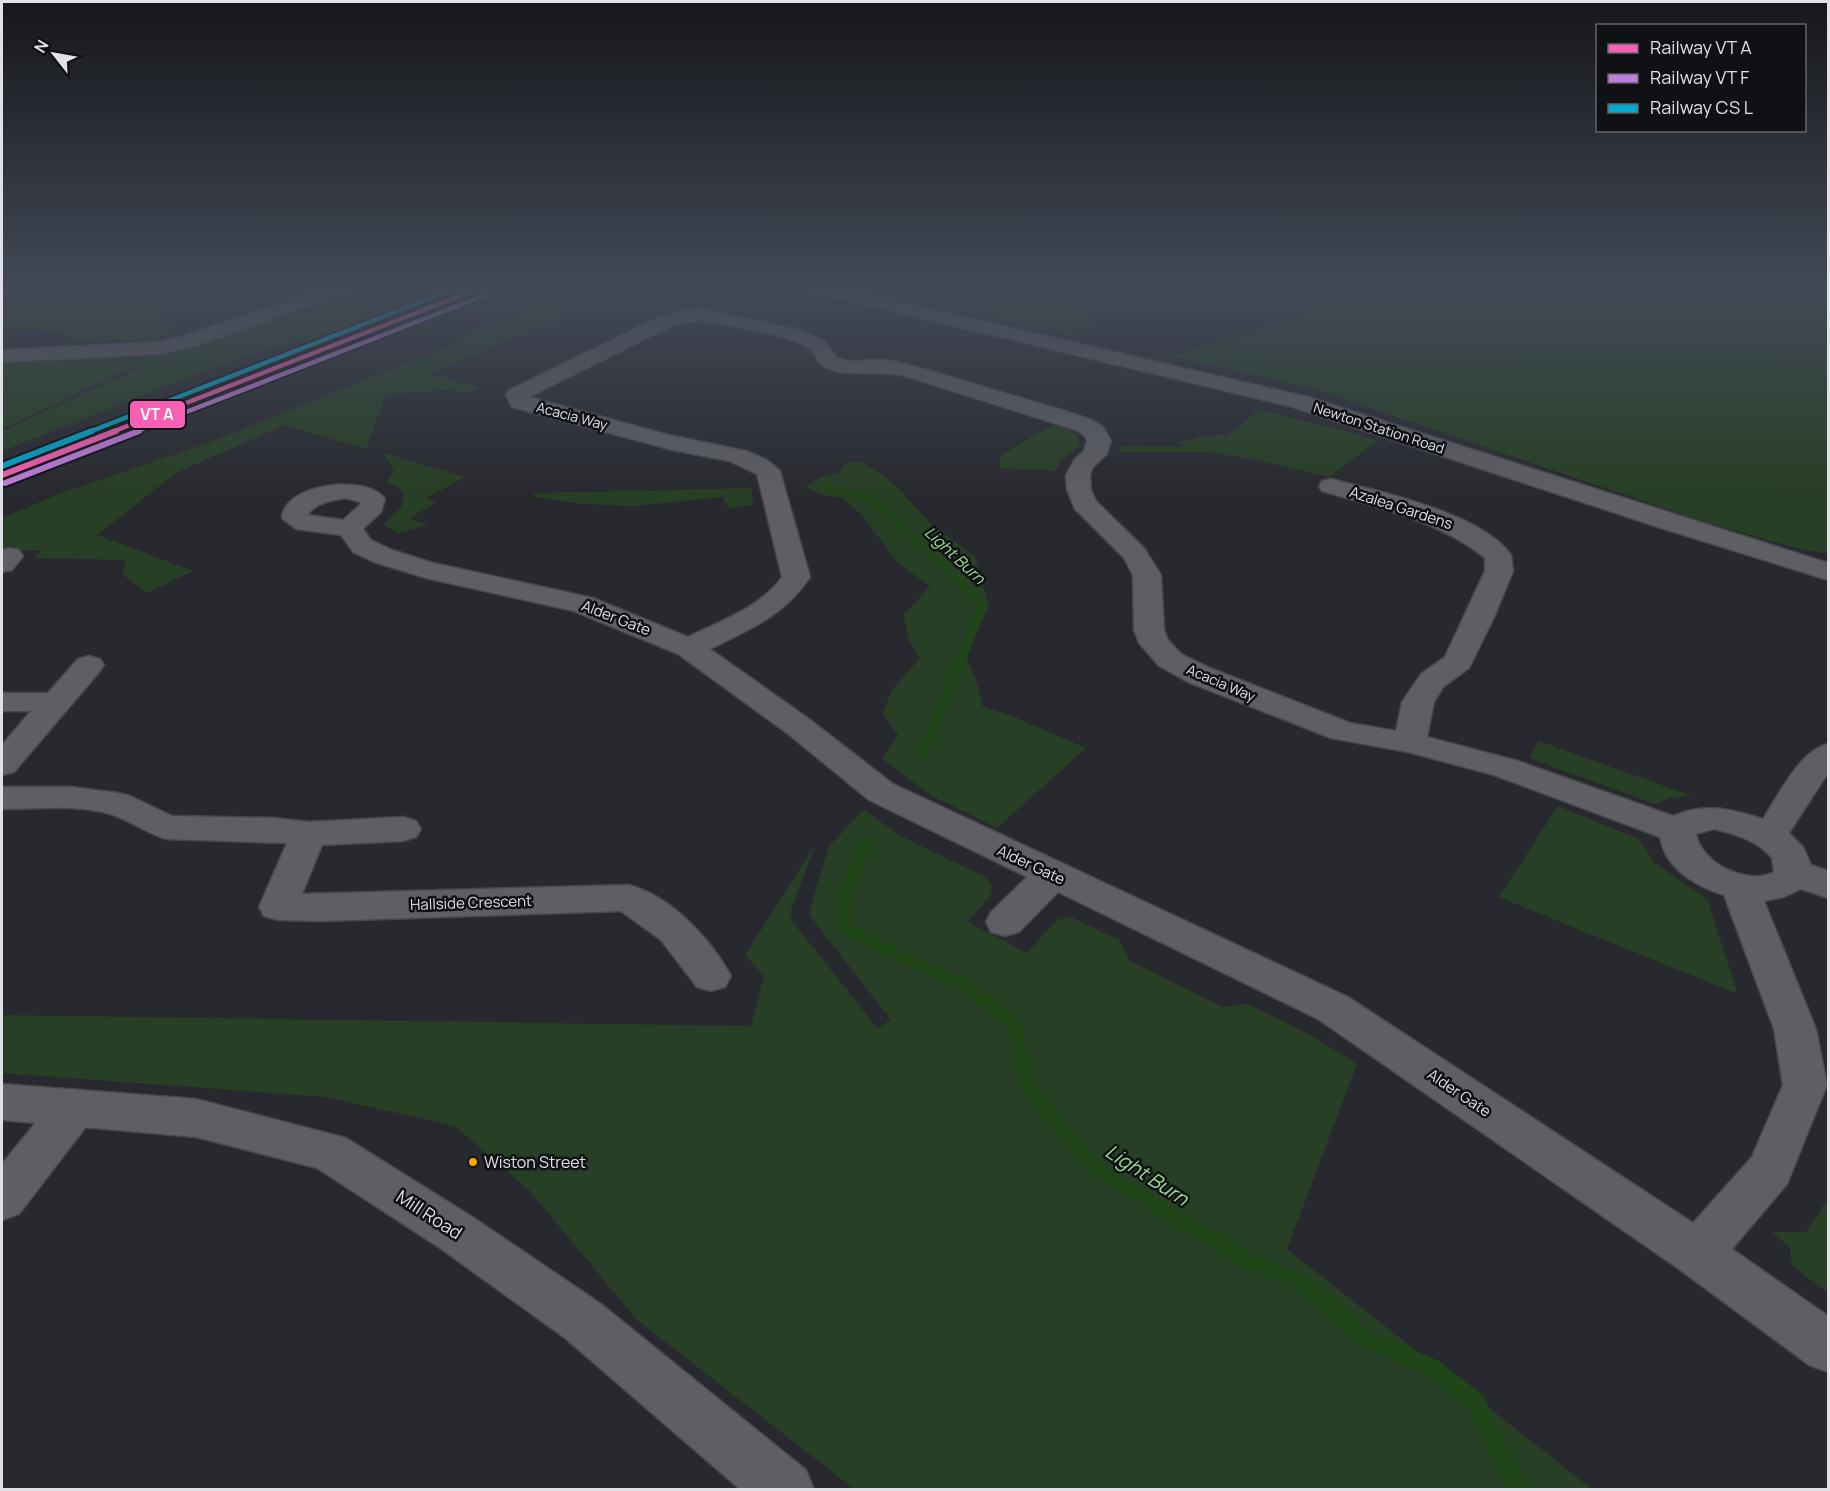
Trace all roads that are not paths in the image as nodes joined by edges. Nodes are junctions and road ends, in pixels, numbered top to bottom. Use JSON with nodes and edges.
{"nodes":[{"id":1,"x":592,"y":358,"type":"edge"},
{"id":2,"x":827,"y":358,"type":"edge"},
{"id":3,"x":1112,"y":358,"type":"edge"},
{"id":4,"x":1331,"y":486,"type":"dead end"},
{"id":5,"x":349,"y":528,"type":"dead end"},
{"id":6,"x":1828,"y":572,"type":"edge"},
{"id":7,"x":689,"y":648,"type":"junction"},
{"id":8,"x":89,"y":665,"type":"dead end"},
{"id":9,"x":2,"y":702,"type":"edge"},
{"id":10,"x":57,"y":702,"type":"junction"},
{"id":11,"x":1410,"y":743,"type":"junction"},
{"id":12,"x":1828,"y":754,"type":"edge"},
{"id":13,"x":2,"y":765,"type":"edge"},
{"id":14,"x":2,"y":798,"type":"edge"},
{"id":15,"x":403,"y":829,"type":"dead end"},
{"id":16,"x":1677,"y":830,"type":"junction"},
{"id":17,"x":309,"y":834,"type":"junction"},
{"id":18,"x":1769,"y":837,"type":"junction"},
{"id":19,"x":1793,"y":872,"type":"junction"},
{"id":20,"x":1052,"y":875,"type":"junction"},
{"id":21,"x":1828,"y":885,"type":"edge"},
{"id":22,"x":1739,"y":886,"type":"junction"},
{"id":23,"x":1005,"y":922,"type":"dead end"},
{"id":24,"x":711,"y":976,"type":"dead end"},
{"id":25,"x":2,"y":1102,"type":"edge"},
{"id":26,"x":75,"y":1107,"type":"junction"},
{"id":27,"x":2,"y":1199,"type":"edge"},
{"id":28,"x":1697,"y":1254,"type":"junction"},
{"id":29,"x":1828,"y":1347,"type":"edge"},
{"id":30,"x":786,"y":1490,"type":"edge"}],
"edges":[{"from":1,"to":7,"type":"street","name":"Acacia Way"},
{"from":2,"to":11,"type":"street","name":"Acacia Way"},
{"from":3,"to":6,"type":"street","name":"Newton Station Road"},
{"from":4,"to":11,"type":"street","name":"Azalea Gardens"},
{"from":5,"to":7,"type":"street","name":"Alder Gate"},
{"from":7,"to":20,"type":"street","name":"Alder Gate"},
{"from":8,"to":10,"type":"street"},
{"from":9,"to":10,"type":"street"},
{"from":10,"to":13,"type":"street"},
{"from":11,"to":16,"type":"street","name":"Acacia Way"},
{"from":12,"to":18,"type":"street"},
{"from":14,"to":17,"type":"street"},
{"from":15,"to":17,"type":"street"},
{"from":16,"to":18,"type":"street"},
{"from":16,"to":22,"type":"street"},
{"from":17,"to":24,"type":"street","name":"Hallside Crescent"},
{"from":18,"to":19,"type":"street"},
{"from":19,"to":21,"type":"street"},
{"from":19,"to":22,"type":"street"},
{"from":20,"to":23,"type":"street"},
{"from":20,"to":28,"type":"street","name":"Alder Gate"},
{"from":22,"to":28,"type":"street"},
{"from":25,"to":26,"type":"street","name":"Mill Road"},
{"from":26,"to":27,"type":"street"},
{"from":26,"to":30,"type":"street","name":"Mill Road"},
{"from":28,"to":29,"type":"street","name":"Alder Gate"}]}
